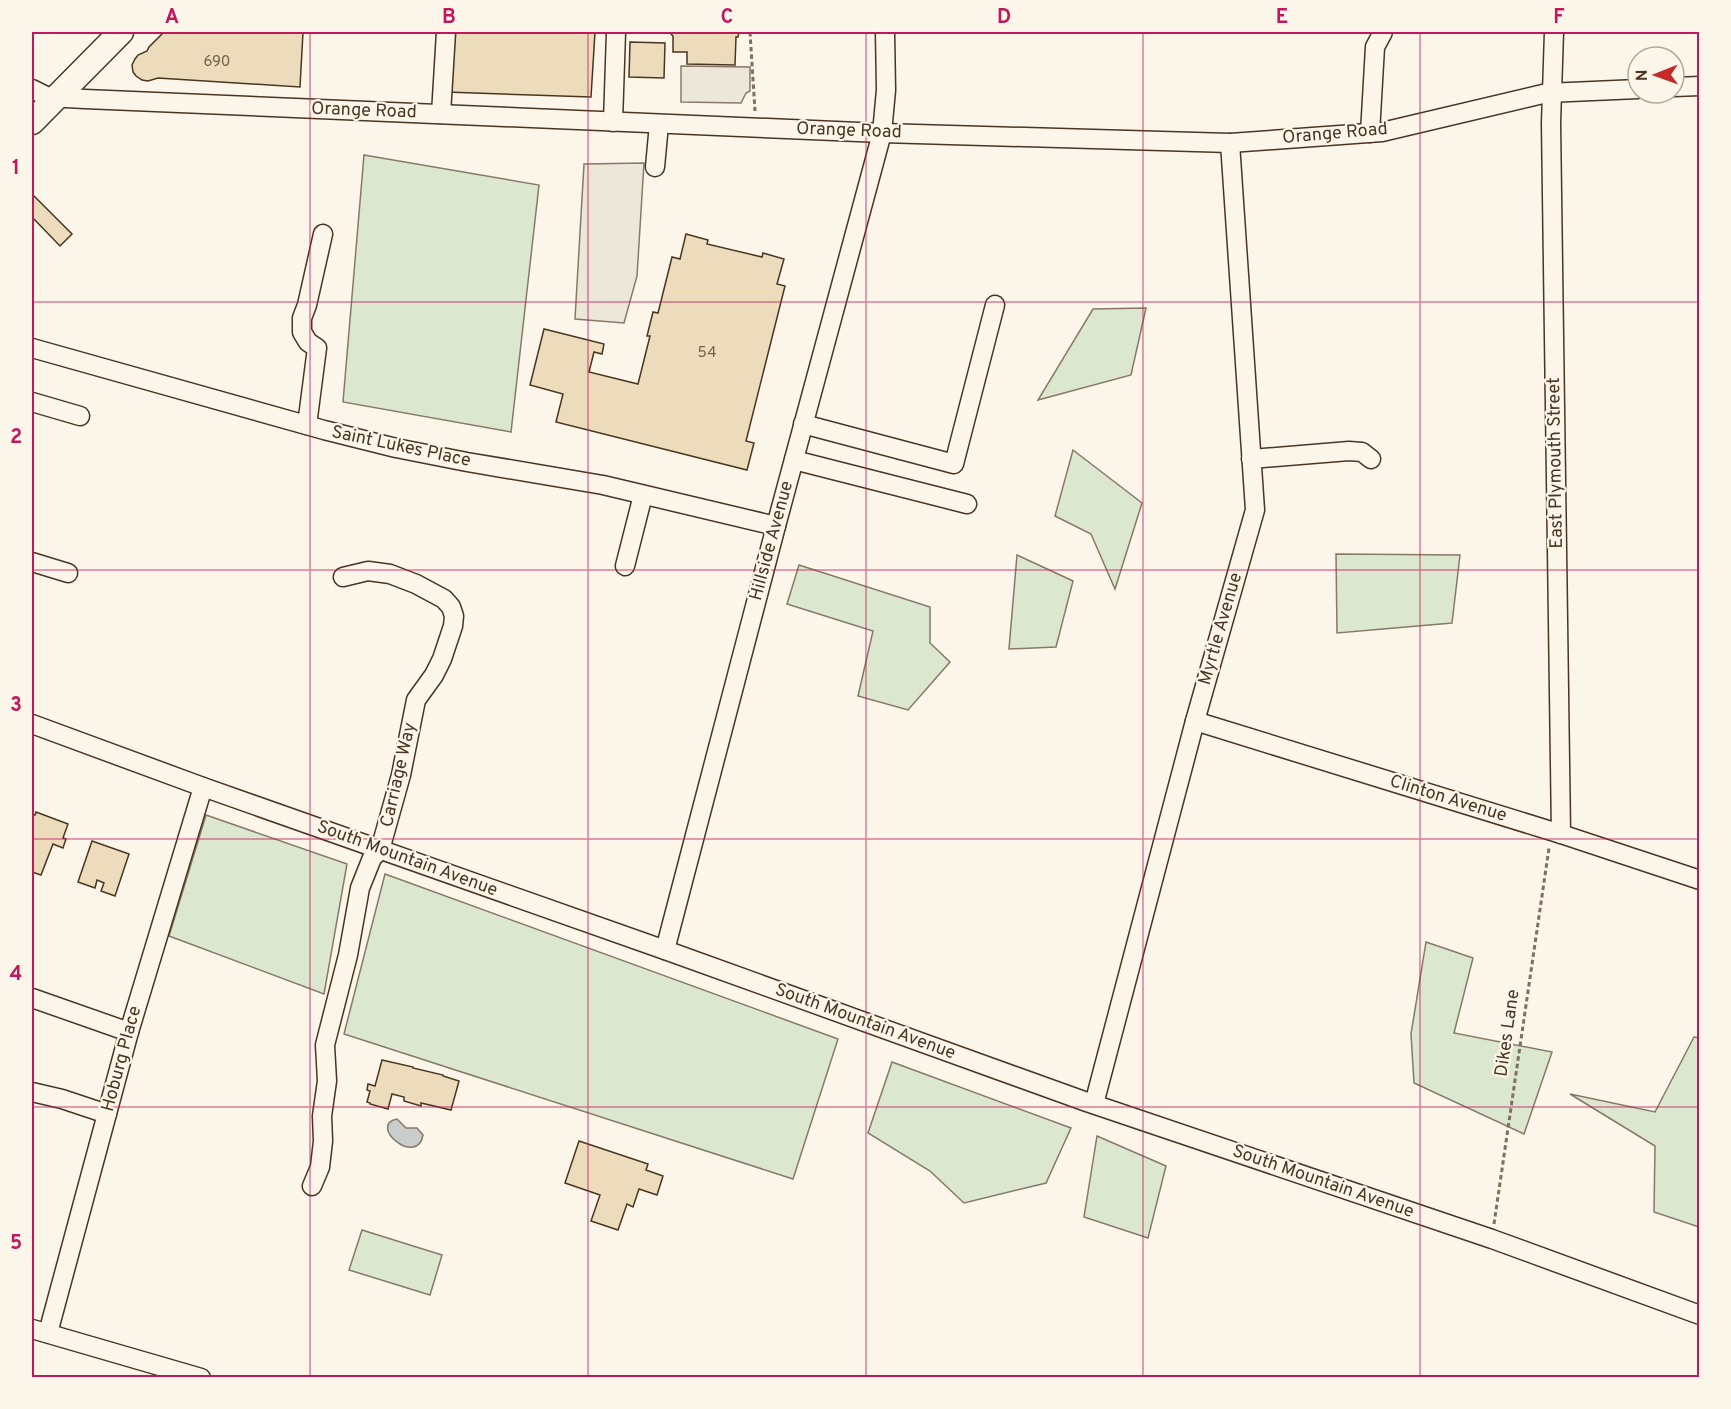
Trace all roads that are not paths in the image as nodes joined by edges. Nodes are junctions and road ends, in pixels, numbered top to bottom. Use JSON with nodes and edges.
{"nodes":[{"id":1,"x":121,"y":32,"type":"edge"},
{"id":2,"x":446,"y":32,"type":"edge"},
{"id":3,"x":616,"y":32,"type":"edge"},
{"id":4,"x":885,"y":32,"type":"edge"},
{"id":5,"x":1383,"y":32,"type":"edge"},
{"id":6,"x":1554,"y":32,"type":"edge"},
{"id":7,"x":32,"y":89,"type":"edge"},
{"id":8,"x":1626,"y":89,"type":"edge"},
{"id":9,"x":1552,"y":92,"type":"junction"},
{"id":10,"x":56,"y":98,"type":"junction"},
{"id":11,"x":441,"y":114,"type":"junction"},
{"id":12,"x":32,"y":122,"type":"edge"},
{"id":13,"x":613,"y":122,"type":"junction"},
{"id":14,"x":659,"y":124,"type":"junction"},
{"id":15,"x":882,"y":133,"type":"junction"},
{"id":16,"x":1370,"y":133,"type":"junction"},
{"id":17,"x":1230,"y":143,"type":"junction"},
{"id":18,"x":654,"y":167,"type":"dead end"},
{"id":19,"x":324,"y":234,"type":"dead end"},
{"id":20,"x":995,"y":305,"type":"dead end"},
{"id":21,"x":32,"y":348,"type":"edge"},
{"id":22,"x":32,"y":402,"type":"edge"},
{"id":23,"x":80,"y":416,"type":"dead end"},
{"id":24,"x":803,"y":424,"type":"junction"},
{"id":25,"x":307,"y":426,"type":"junction"},
{"id":26,"x":1251,"y":459,"type":"junction"},
{"id":27,"x":1371,"y":459,"type":"dead end"},
{"id":28,"x":794,"y":460,"type":"junction"},
{"id":29,"x":643,"y":495,"type":"junction"},
{"id":30,"x":968,"y":504,"type":"dead end"},
{"id":31,"x":776,"y":526,"type":"junction"},
{"id":32,"x":32,"y":562,"type":"edge"},
{"id":33,"x":625,"y":566,"type":"dead end"},
{"id":34,"x":68,"y":573,"type":"dead end"},
{"id":35,"x":343,"y":577,"type":"dead end"},
{"id":36,"x":1196,"y":721,"type":"junction"},
{"id":37,"x":32,"y":724,"type":"edge"},
{"id":38,"x":203,"y":787,"type":"junction"},
{"id":39,"x":1556,"y":832,"type":"junction"},
{"id":40,"x":380,"y":850,"type":"junction"},
{"id":41,"x":1700,"y":880,"type":"edge"},
{"id":42,"x":665,"y":950,"type":"junction"},
{"id":43,"x":32,"y":998,"type":"edge"},
{"id":44,"x":129,"y":1032,"type":"junction"},
{"id":45,"x":32,"y":1092,"type":"edge"},
{"id":46,"x":1094,"y":1104,"type":"junction"},
{"id":47,"x":107,"y":1114,"type":"junction"},
{"id":48,"x":312,"y":1186,"type":"dead end"},
{"id":49,"x":1700,"y":1315,"type":"edge"},
{"id":50,"x":40,"y":1331,"type":"edge"},
{"id":51,"x":201,"y":1377,"type":"edge"}],
"edges":[{"from":1,"to":10,"type":"main road"},
{"from":2,"to":11,"type":"street"},
{"from":3,"to":13,"type":"street"},
{"from":4,"to":15,"type":"street","name":"Hillside Avenue"},
{"from":5,"to":16,"type":"street"},
{"from":6,"to":9,"type":"street","name":"East Plymouth Street"},
{"from":7,"to":10,"type":"street","name":"Orange Road"},
{"from":8,"to":9,"type":"street","name":"Orange Road"},
{"from":9,"to":16,"type":"street","name":"Orange Road"},
{"from":9,"to":39,"type":"street","name":"East Plymouth Street"},
{"from":10,"to":11,"type":"street","name":"Orange Road"},
{"from":10,"to":12,"type":"main road"},
{"from":11,"to":13,"type":"street","name":"Orange Road"},
{"from":13,"to":14,"type":"street","name":"Orange Road"},
{"from":14,"to":15,"type":"street","name":"Orange Road"},
{"from":14,"to":18,"type":"street"},
{"from":15,"to":17,"type":"street","name":"Orange Road"},
{"from":15,"to":24,"type":"street","name":"Hillside Avenue"},
{"from":16,"to":17,"type":"street","name":"Orange Road"},
{"from":17,"to":26,"type":"street","name":"Myrtle Avenue"},
{"from":19,"to":25,"type":"street"},
{"from":20,"to":24,"type":"street"},
{"from":21,"to":25,"type":"street","name":"Saint Lukes Place"},
{"from":22,"to":23,"type":"street"},
{"from":24,"to":28,"type":"street","name":"Hillside Avenue"},
{"from":25,"to":29,"type":"street","name":"Saint Lukes Place"},
{"from":26,"to":27,"type":"street"},
{"from":26,"to":36,"type":"street","name":"Myrtle Avenue"},
{"from":28,"to":30,"type":"street"},
{"from":28,"to":31,"type":"street","name":"Hillside Avenue"},
{"from":29,"to":31,"type":"street","name":"Saint Lukes Place"},
{"from":29,"to":33,"type":"street"},
{"from":31,"to":42,"type":"street","name":"Hillside Avenue"},
{"from":32,"to":34,"type":"street"},
{"from":35,"to":40,"type":"street","name":"Carriage Way"},
{"from":36,"to":39,"type":"street","name":"Clinton Avenue"},
{"from":36,"to":46,"type":"street","name":"Myrtle Avenue"},
{"from":37,"to":38,"type":"street","name":"South Mountain Avenue"},
{"from":38,"to":40,"type":"street","name":"South Mountain Avenue"},
{"from":38,"to":44,"type":"street","name":"Hoburg Place"},
{"from":39,"to":41,"type":"street","name":"Clinton Avenue"},
{"from":40,"to":42,"type":"street","name":"South Mountain Avenue"},
{"from":40,"to":48,"type":"street","name":"Carriage Way"},
{"from":42,"to":46,"type":"street","name":"South Mountain Avenue"},
{"from":43,"to":44,"type":"street"},
{"from":44,"to":47,"type":"street","name":"Hoburg Place"},
{"from":45,"to":47,"type":"street"},
{"from":46,"to":49,"type":"street","name":"South Mountain Avenue"},
{"from":47,"to":50,"type":"street","name":"Hoburg Place"},
{"from":50,"to":51,"type":"street"}]}
